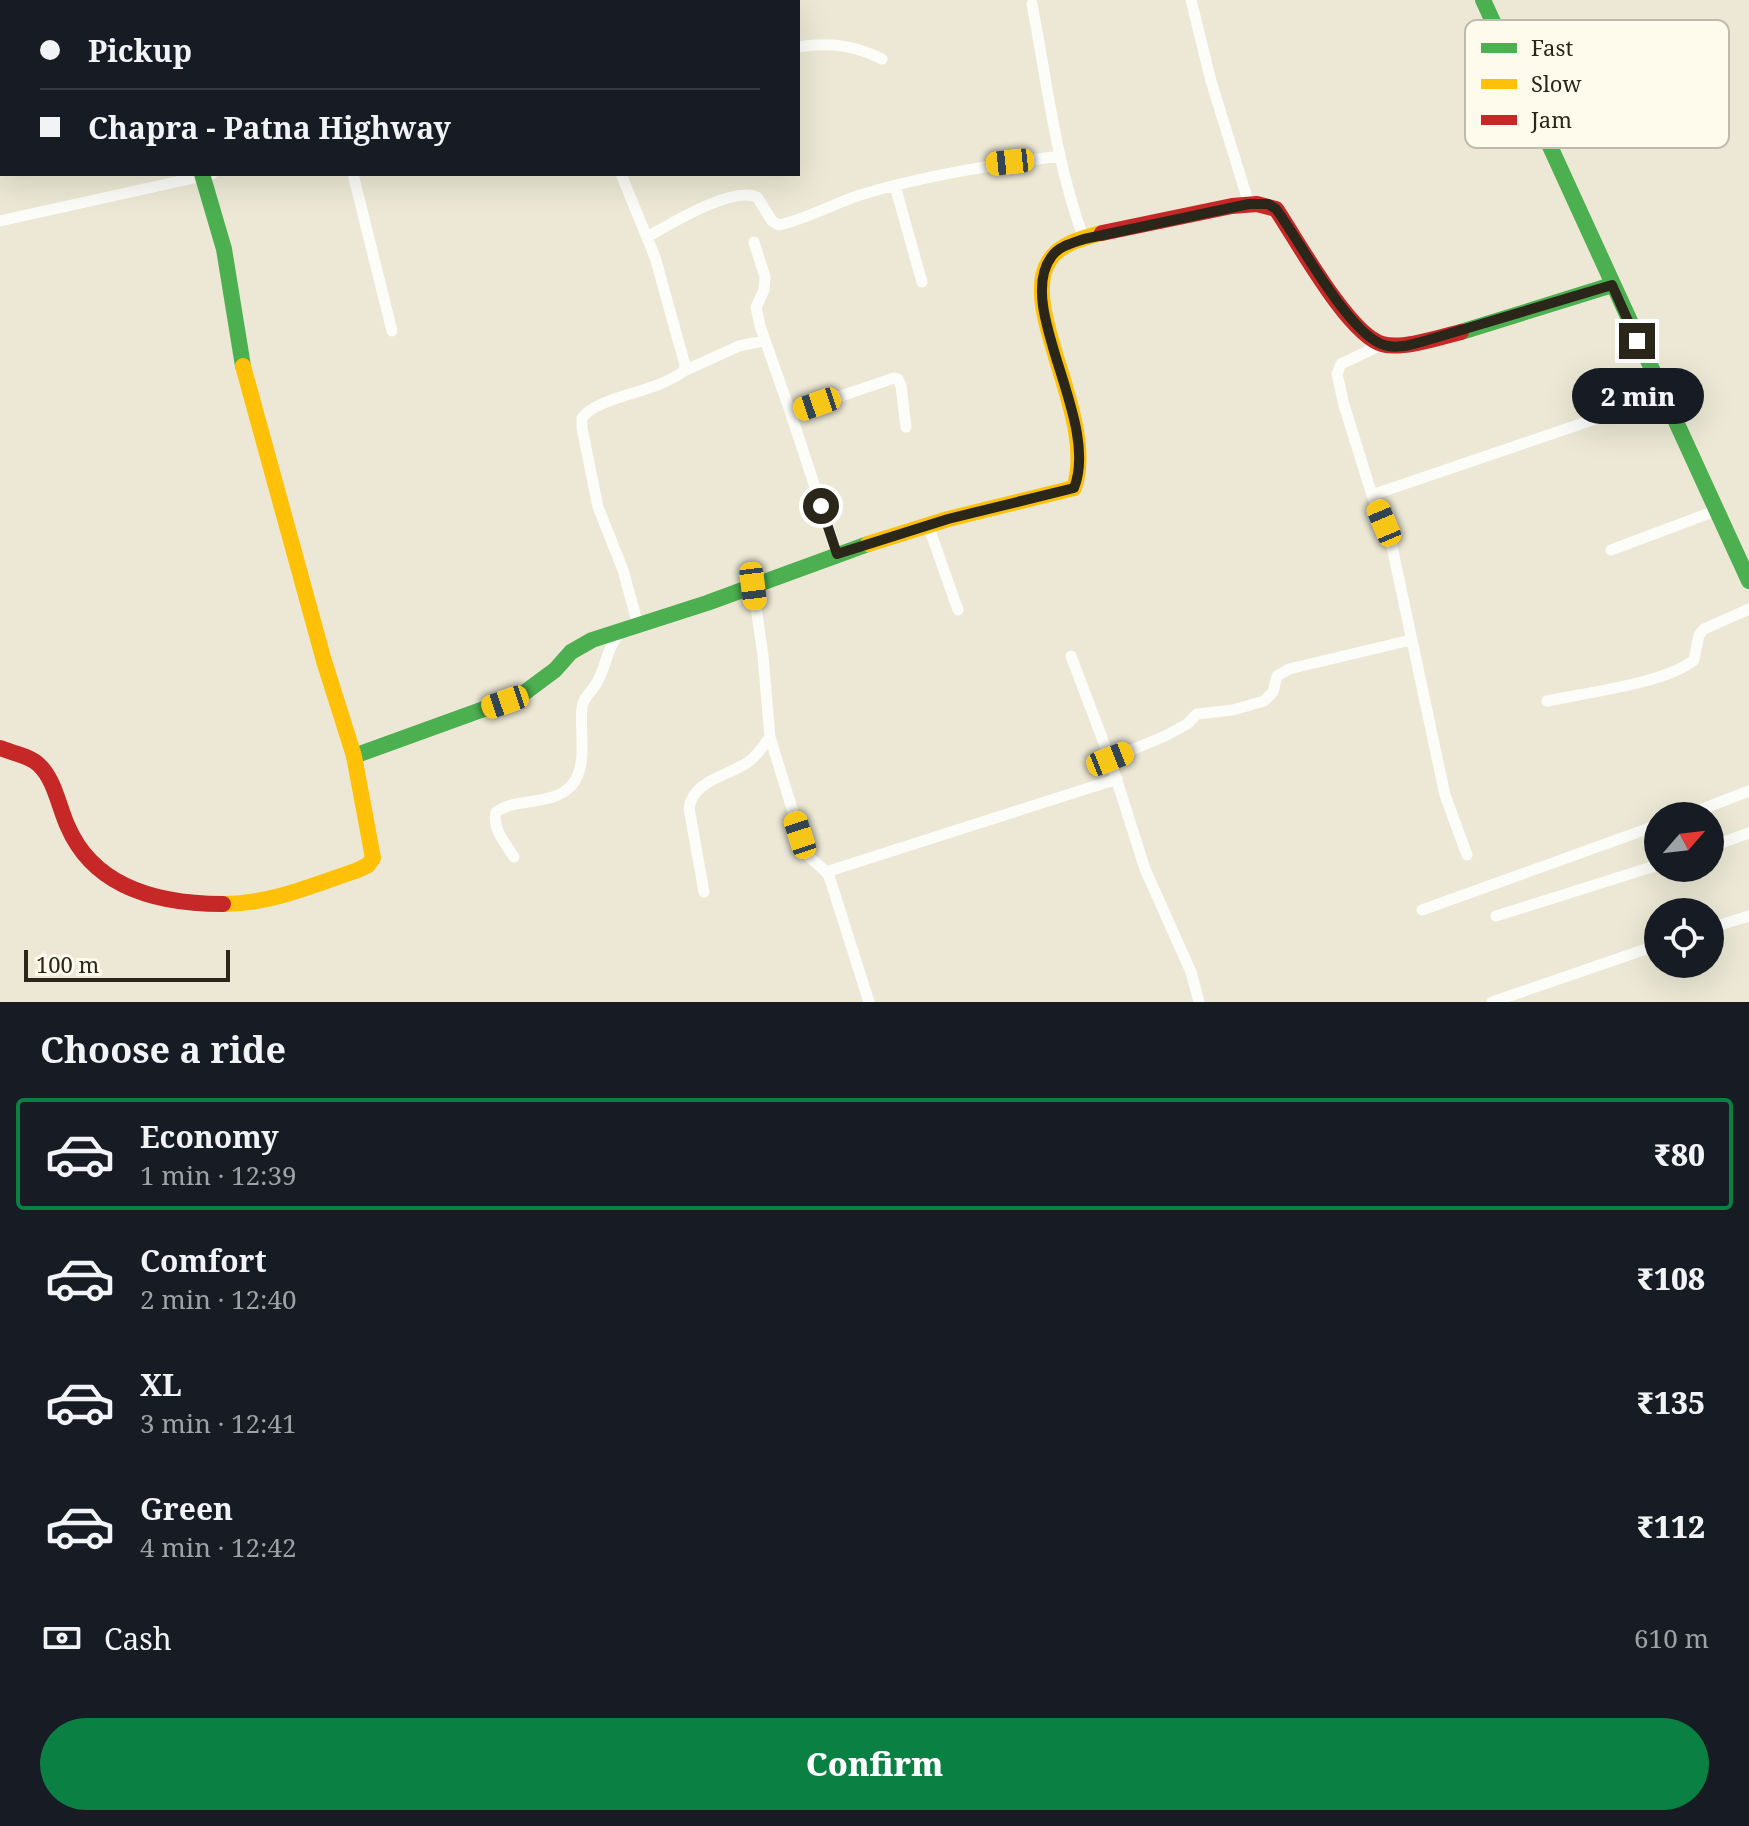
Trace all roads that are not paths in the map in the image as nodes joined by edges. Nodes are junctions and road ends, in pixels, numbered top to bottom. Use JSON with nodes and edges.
{"nodes":[{"id":1,"x":1191,"y":0,"type":"edge"},
{"id":2,"x":1483,"y":0,"type":"edge"},
{"id":3,"x":1032,"y":4,"type":"dead end"},
{"id":4,"x":1492,"y":20,"type":"edge"},
{"id":5,"x":800,"y":47,"type":"edge"},
{"id":6,"x":882,"y":59,"type":"dead end"},
{"id":7,"x":1550,"y":148,"type":"edge"},
{"id":8,"x":1060,"y":156,"type":"junction"},
{"id":9,"x":202,"y":176,"type":"edge"},
{"id":10,"x":206,"y":176,"type":"edge"},
{"id":11,"x":353,"y":176,"type":"edge"},
{"id":12,"x":622,"y":176,"type":"edge"},
{"id":13,"x":895,"y":186,"type":"junction"},
{"id":14,"x":1249,"y":204,"type":"junction"},
{"id":15,"x":0,"y":221,"type":"edge"},
{"id":16,"x":647,"y":237,"type":"junction"},
{"id":17,"x":1084,"y":239,"type":"junction"},
{"id":18,"x":754,"y":242,"type":"dead end"},
{"id":19,"x":922,"y":282,"type":"dead end"},
{"id":20,"x":1612,"y":285,"type":"junction"},
{"id":21,"x":392,"y":331,"type":"dead end"},
{"id":22,"x":764,"y":341,"type":"junction"},
{"id":23,"x":1381,"y":345,"type":"junction"},
{"id":24,"x":684,"y":371,"type":"junction"},
{"id":25,"x":1663,"y":396,"type":"junction"},
{"id":26,"x":791,"y":413,"type":"junction"},
{"id":27,"x":906,"y":427,"type":"dead end"},
{"id":28,"x":1372,"y":495,"type":"junction"},
{"id":29,"x":1715,"y":511,"type":"junction"},
{"id":30,"x":928,"y":525,"type":"junction"},
{"id":31,"x":1611,"y":550,"type":"dead end"},
{"id":32,"x":837,"y":554,"type":"junction"},
{"id":33,"x":1749,"y":581,"type":"edge"},
{"id":34,"x":753,"y":586,"type":"junction"},
{"id":35,"x":1749,"y":609,"type":"edge"},
{"id":36,"x":958,"y":610,"type":"dead end"},
{"id":37,"x":631,"y":627,"type":"junction"},
{"id":38,"x":1411,"y":640,"type":"junction"},
{"id":39,"x":1071,"y":656,"type":"dead end"},
{"id":40,"x":1547,"y":701,"type":"dead end"},
{"id":41,"x":770,"y":737,"type":"junction"},
{"id":42,"x":0,"y":748,"type":"edge"},
{"id":43,"x":354,"y":756,"type":"junction"},
{"id":44,"x":1110,"y":759,"type":"junction"},
{"id":45,"x":1117,"y":779,"type":"junction"},
{"id":46,"x":1749,"y":791,"type":"edge"},
{"id":47,"x":1720,"y":802,"type":"edge"},
{"id":48,"x":1644,"y":830,"type":"edge"},
{"id":49,"x":1749,"y":833,"type":"edge"},
{"id":50,"x":1724,"y":842,"type":"edge"},
{"id":51,"x":1467,"y":855,"type":"dead end"},
{"id":52,"x":514,"y":857,"type":"dead end"},
{"id":53,"x":1644,"y":869,"type":"edge"},
{"id":54,"x":826,"y":872,"type":"junction"},
{"id":55,"x":704,"y":892,"type":"dead end"},
{"id":56,"x":1422,"y":910,"type":"dead end"},
{"id":57,"x":1496,"y":916,"type":"dead end"},
{"id":58,"x":1749,"y":916,"type":"edge"},
{"id":59,"x":1724,"y":924,"type":"edge"},
{"id":60,"x":1644,"y":950,"type":"edge"},
{"id":61,"x":1507,"y":1000,"type":"edge"},
{"id":62,"x":869,"y":1002,"type":"edge"},
{"id":63,"x":1199,"y":1002,"type":"edge"},
{"id":64,"x":1492,"y":1002,"type":"edge"}],
"edges":[{"from":1,"to":14,"type":"street"},
{"from":2,"to":4,"type":"main road"},
{"from":3,"to":8,"type":"street"},
{"from":5,"to":6,"type":"street"},
{"from":7,"to":20,"type":"main road"},
{"from":8,"to":13,"type":"street"},
{"from":8,"to":17,"type":"street"},
{"from":9,"to":15,"type":"street"},
{"from":10,"to":43,"type":"main road"},
{"from":11,"to":21,"type":"street"},
{"from":12,"to":16,"type":"street"},
{"from":13,"to":16,"type":"street"},
{"from":13,"to":19,"type":"street"},
{"from":14,"to":17,"type":"main road"},
{"from":14,"to":23,"type":"main road"},
{"from":16,"to":24,"type":"street"},
{"from":17,"to":30,"type":"main road"},
{"from":18,"to":22,"type":"street"},
{"from":20,"to":23,"type":"main road"},
{"from":20,"to":25,"type":"main road"},
{"from":22,"to":24,"type":"street"},
{"from":22,"to":26,"type":"street"},
{"from":23,"to":28,"type":"street"},
{"from":24,"to":37,"type":"street"},
{"from":25,"to":28,"type":"street"},
{"from":25,"to":29,"type":"main road"},
{"from":26,"to":27,"type":"street"},
{"from":26,"to":32,"type":"street"},
{"from":28,"to":38,"type":"street"},
{"from":29,"to":31,"type":"street"},
{"from":29,"to":33,"type":"main road"},
{"from":30,"to":32,"type":"main road"},
{"from":30,"to":36,"type":"street"},
{"from":32,"to":34,"type":"main road"},
{"from":34,"to":37,"type":"main road"},
{"from":34,"to":41,"type":"street"},
{"from":35,"to":40,"type":"street"},
{"from":37,"to":43,"type":"main road"},
{"from":37,"to":52,"type":"street"},
{"from":38,"to":44,"type":"street"},
{"from":38,"to":51,"type":"street"},
{"from":39,"to":44,"type":"street"},
{"from":41,"to":54,"type":"street"},
{"from":41,"to":55,"type":"street"},
{"from":42,"to":43,"type":"main road"},
{"from":44,"to":45,"type":"street"},
{"from":45,"to":54,"type":"street"},
{"from":45,"to":63,"type":"street"},
{"from":46,"to":47,"type":"street"},
{"from":48,"to":56,"type":"street"},
{"from":49,"to":50,"type":"street"},
{"from":53,"to":57,"type":"street"},
{"from":54,"to":62,"type":"street"},
{"from":58,"to":59,"type":"street"},
{"from":60,"to":61,"type":"street"},
{"from":61,"to":64,"type":"street"}]}
